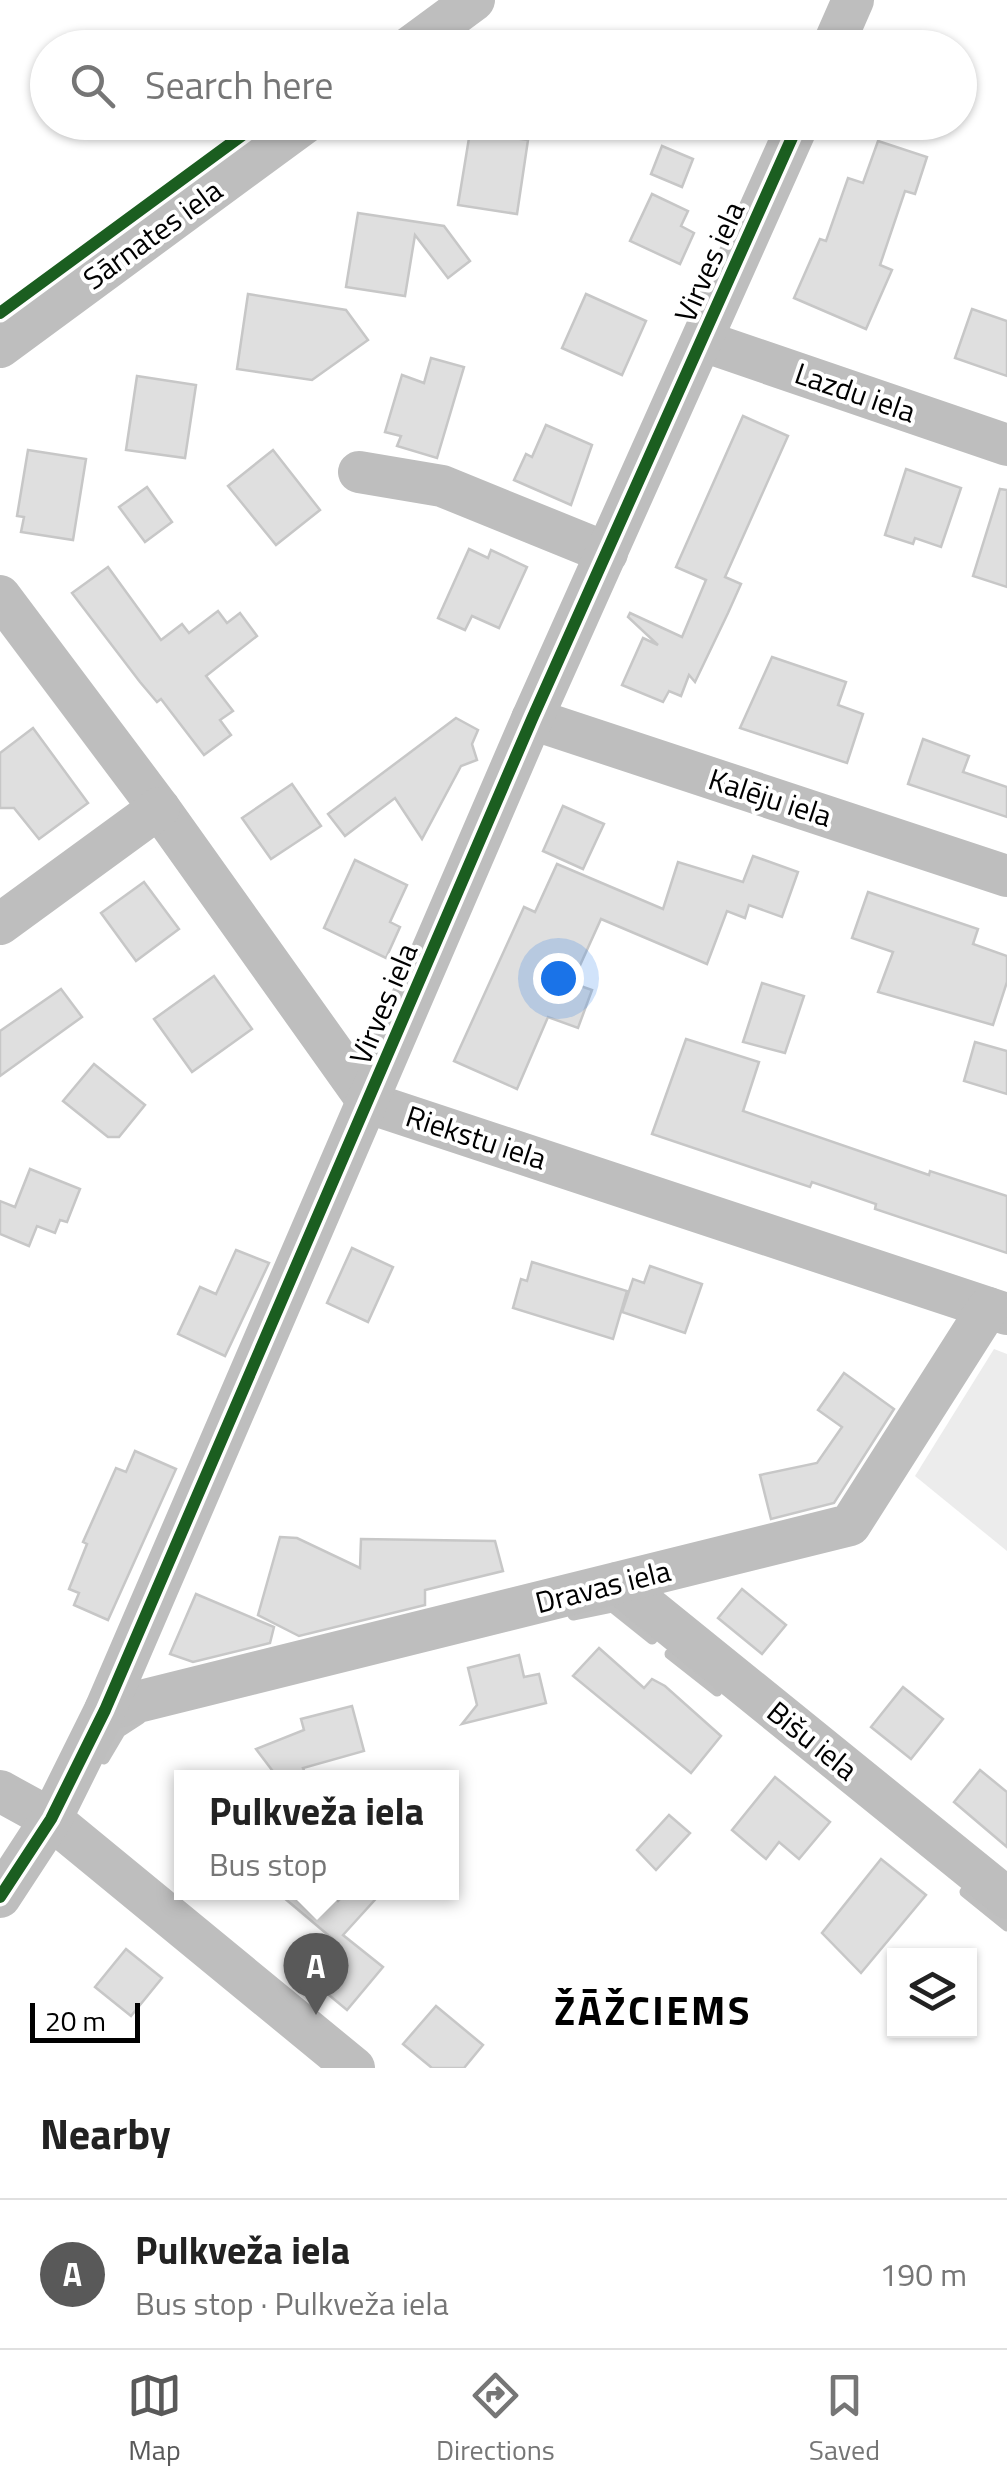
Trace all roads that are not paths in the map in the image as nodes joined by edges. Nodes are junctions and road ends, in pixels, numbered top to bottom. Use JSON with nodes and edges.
{"nodes":[{"id":1,"x":474,"y":0,"type":"edge"},
{"id":2,"x":853,"y":0,"type":"edge"},
{"id":3,"x":433,"y":30,"type":"edge"},
{"id":4,"x":840,"y":30,"type":"edge"},
{"id":5,"x":282,"y":140,"type":"edge"},
{"id":6,"x":791,"y":140,"type":"edge"},
{"id":7,"x":703,"y":341,"type":"junction"},
{"id":8,"x":0,"y":347,"type":"edge"},
{"id":9,"x":1007,"y":445,"type":"edge"},
{"id":10,"x":359,"y":472,"type":"dead end"},
{"id":11,"x":607,"y":553,"type":"junction"},
{"id":12,"x":0,"y":596,"type":"edge"},
{"id":13,"x":532,"y":719,"type":"junction"},
{"id":14,"x":159,"y":808,"type":"junction"},
{"id":15,"x":1007,"y":876,"type":"edge"},
{"id":16,"x":0,"y":924,"type":"edge"},
{"id":17,"x":369,"y":1102,"type":"junction"},
{"id":18,"x":998,"y":1311,"type":"edge"},
{"id":19,"x":618,"y":1583,"type":"junction"},
{"id":20,"x":106,"y":1710,"type":"junction"},
{"id":21,"x":0,"y":1792,"type":"edge"},
{"id":22,"x":51,"y":1818,"type":"junction"},
{"id":23,"x":0,"y":1897,"type":"edge"},
{"id":24,"x":1007,"y":1898,"type":"edge"},
{"id":25,"x":354,"y":2068,"type":"edge"}],
"edges":[{"from":1,"to":3,"type":"street"},
{"from":2,"to":4,"type":"street"},
{"from":5,"to":8,"type":"street","name":"Sārnates iela"},
{"from":6,"to":7,"type":"street","name":"Virves iela"},
{"from":7,"to":9,"type":"street","name":"Lazdu iela"},
{"from":7,"to":11,"type":"street","name":"Virves iela"},
{"from":10,"to":11,"type":"street"},
{"from":11,"to":13,"type":"street","name":"Virves iela"},
{"from":12,"to":14,"type":"street","name":"Riekstu iela"},
{"from":13,"to":15,"type":"street","name":"Kalēju iela"},
{"from":13,"to":17,"type":"street","name":"Virves iela"},
{"from":14,"to":16,"type":"street"},
{"from":14,"to":17,"type":"street","name":"Riekstu iela"},
{"from":17,"to":18,"type":"street","name":"Riekstu iela"},
{"from":17,"to":20,"type":"street","name":"Virves iela"},
{"from":18,"to":19,"type":"street","name":"Dravas iela"},
{"from":19,"to":20,"type":"street","name":"Dravas iela"},
{"from":19,"to":24,"type":"street","name":"Bišu iela"},
{"from":20,"to":22,"type":"street","name":"Virves iela"},
{"from":21,"to":22,"type":"street"},
{"from":22,"to":23,"type":"street","name":"Virves iela"},
{"from":22,"to":25,"type":"street"}]}
